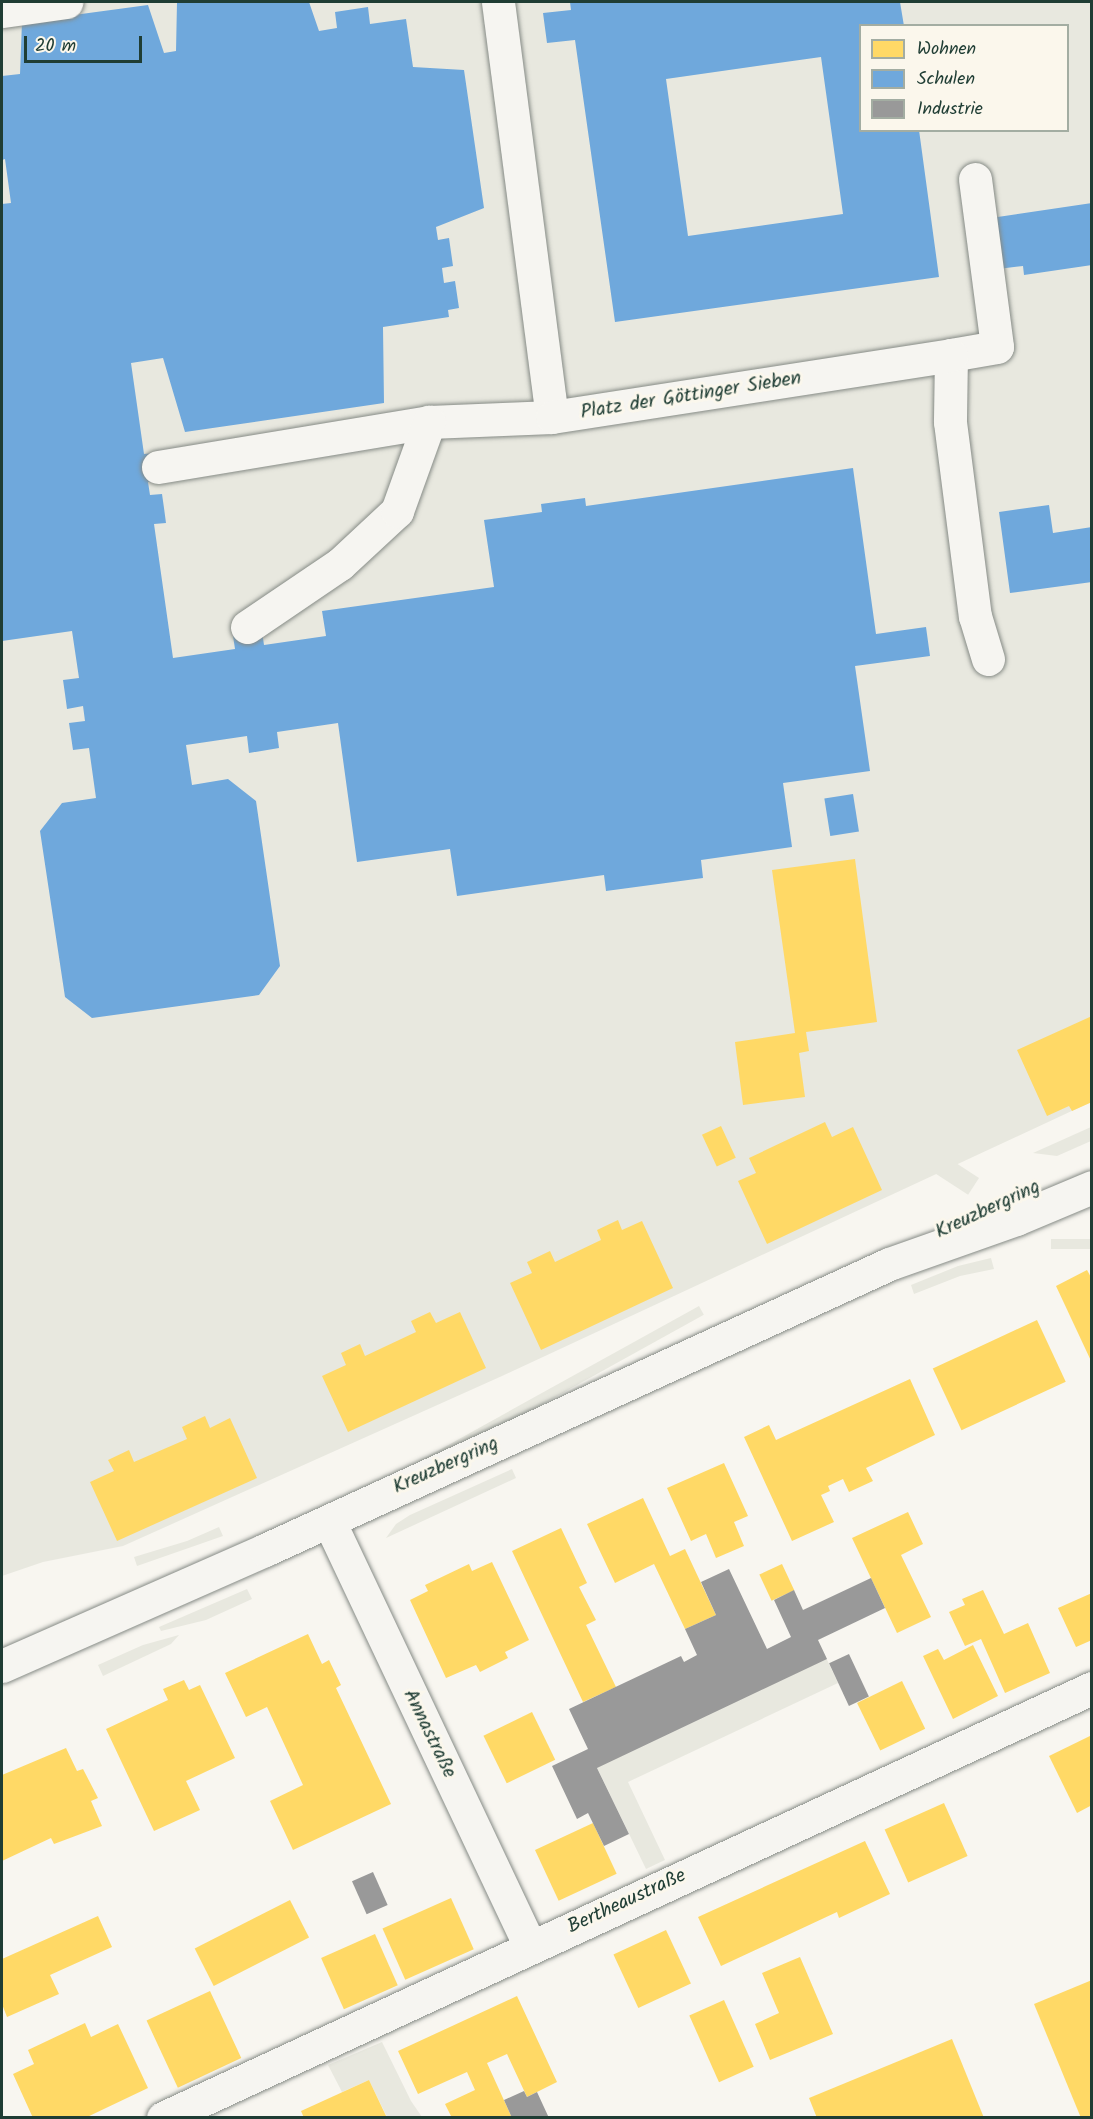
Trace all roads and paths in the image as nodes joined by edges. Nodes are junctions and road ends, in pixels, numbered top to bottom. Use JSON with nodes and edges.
{"nodes":[{"id":1,"x":66,"y":2,"type":"edge"},
{"id":2,"x":498,"y":2,"type":"edge"},
{"id":3,"x":16,"y":7,"type":"edge"},
{"id":4,"x":975,"y":179,"type":"dead end"},
{"id":5,"x":951,"y":355,"type":"junction"},
{"id":6,"x":552,"y":417,"type":"junction"},
{"id":7,"x":429,"y":422,"type":"junction"},
{"id":8,"x":158,"y":467,"type":"dead end"},
{"id":9,"x":247,"y":627,"type":"dead end"},
{"id":10,"x":988,"y":659,"type":"dead end"},
{"id":11,"x":1092,"y":1164,"type":"edge"},
{"id":12,"x":1092,"y":1187,"type":"edge"},
{"id":13,"x":889,"y":1264,"type":"junction"},
{"id":14,"x":329,"y":1521,"type":"junction"},
{"id":15,"x":2,"y":1666,"type":"edge"},
{"id":16,"x":1092,"y":1688,"type":"edge"},
{"id":17,"x":530,"y":1947,"type":"junction"},
{"id":18,"x":163,"y":2118,"type":"edge"}],
"edges":[{"from":1,"to":3,"type":"street"},
{"from":2,"to":6,"type":"street"},
{"from":4,"to":5,"type":"street","name":"Platz der Göttinger Sieben"},
{"from":5,"to":6,"type":"street","name":"Platz der Göttinger Sieben"},
{"from":5,"to":10,"type":"street"},
{"from":6,"to":7,"type":"street","name":"Platz der Göttinger Sieben"},
{"from":7,"to":8,"type":"street","name":"Platz der Göttinger Sieben"},
{"from":7,"to":9,"type":"street"},
{"from":11,"to":13,"type":"street","name":"Kreuzbergring"},
{"from":12,"to":13,"type":"street","name":"Kreuzbergring"},
{"from":13,"to":14,"type":"street","name":"Kreuzbergring"},
{"from":14,"to":15,"type":"street","name":"Kreuzbergring"},
{"from":14,"to":17,"type":"street","name":"Annastraße"},
{"from":16,"to":17,"type":"street","name":"Bertheaustraße"},
{"from":17,"to":18,"type":"street","name":"Bertheaustraße"}]}
